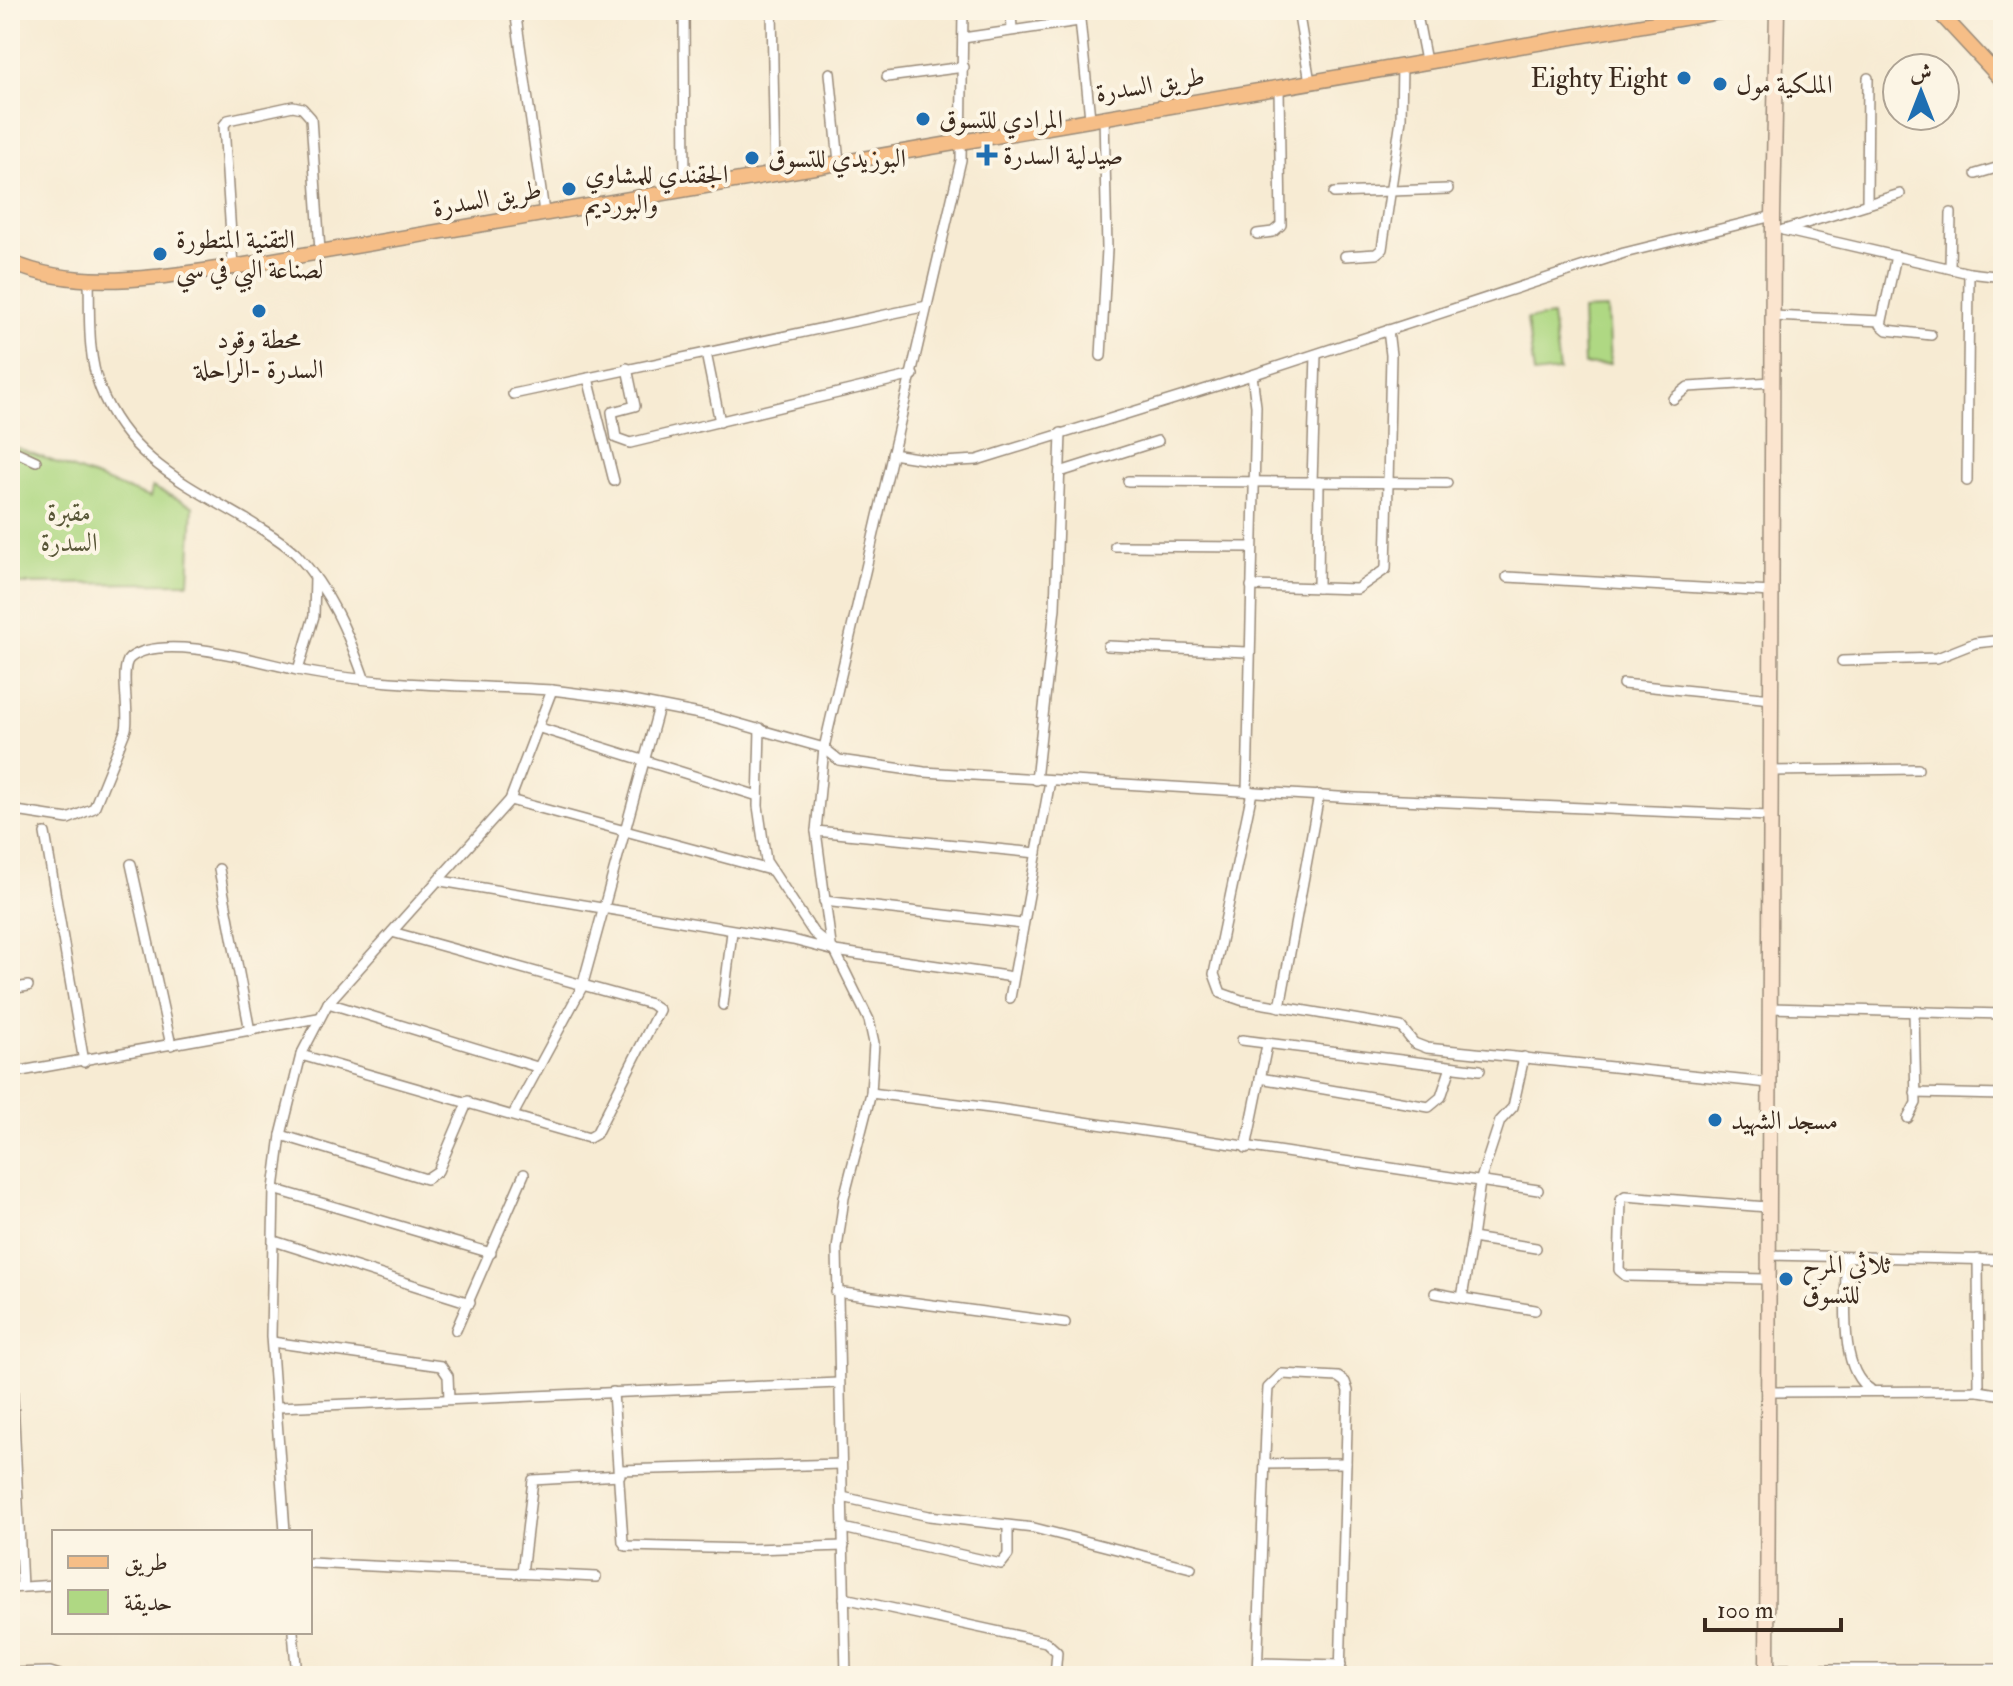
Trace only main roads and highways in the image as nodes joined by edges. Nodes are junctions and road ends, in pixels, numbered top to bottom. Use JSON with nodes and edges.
{"nodes":[{"id":1,"x":1730,"y":10,"type":"edge"},
{"id":2,"x":1937,"y":10,"type":"edge"},
{"id":3,"x":1665,"y":16,"type":"edge"},
{"id":4,"x":2003,"y":81,"type":"edge"},
{"id":5,"x":10,"y":262,"type":"edge"}],
"edges":[{"from":1,"to":3,"type":"main road","name":"طريق السدرة"},
{"from":2,"to":4,"type":"main road"},
{"from":3,"to":5,"type":"main road","name":"طريق السدرة"}]}
